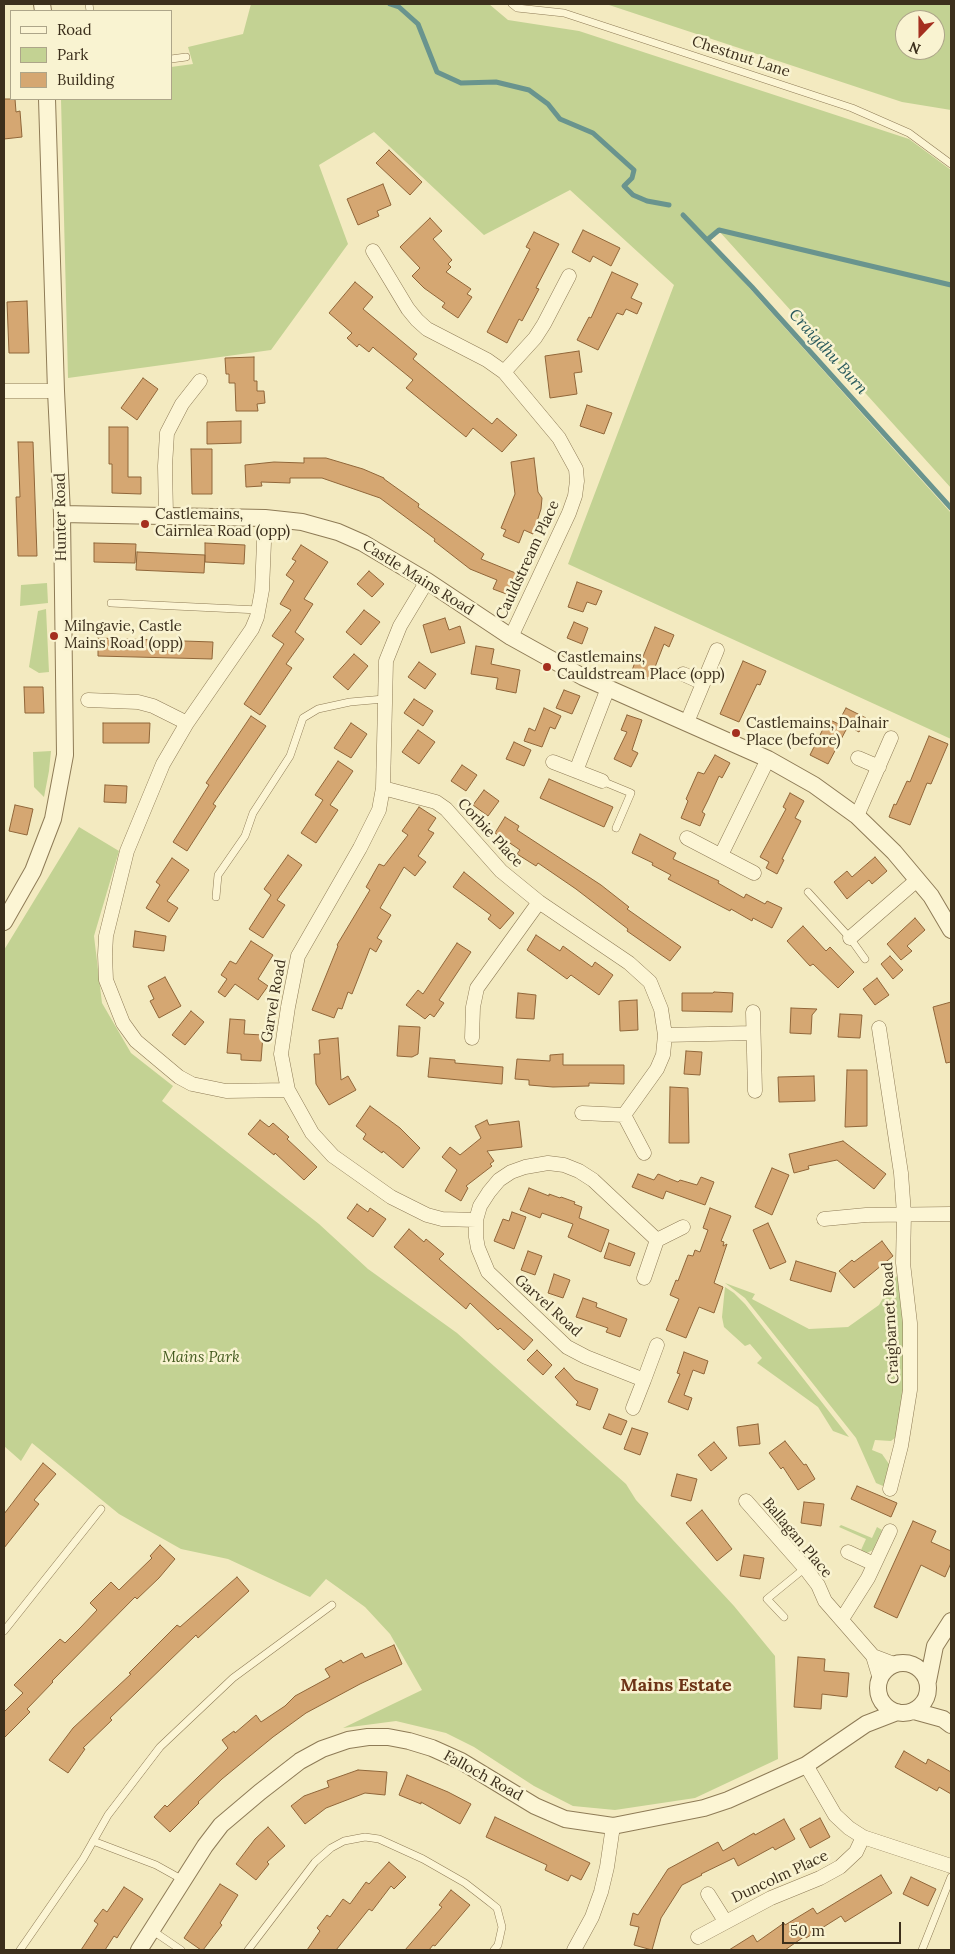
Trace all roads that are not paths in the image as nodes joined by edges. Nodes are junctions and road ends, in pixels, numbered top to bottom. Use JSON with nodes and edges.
{"nodes":[{"id":1,"x":512,"y":4,"type":"edge"},
{"id":2,"x":186,"y":57,"type":"dead end"},
{"id":3,"x":172,"y":59,"type":"edge"},
{"id":4,"x":47,"y":100,"type":"edge"},
{"id":5,"x":951,"y":164,"type":"edge"},
{"id":6,"x":373,"y":251,"type":"dead end"},
{"id":7,"x":569,"y":276,"type":"dead end"},
{"id":8,"x":504,"y":372,"type":"junction"},
{"id":9,"x":200,"y":381,"type":"dead end"},
{"id":10,"x":4,"y":391,"type":"edge"},
{"id":11,"x":56,"y":391,"type":"junction"},
{"id":12,"x":62,"y":514,"type":"junction"},
{"id":13,"x":166,"y":515,"type":"junction"},
{"id":14,"x":265,"y":518,"type":"junction"},
{"id":15,"x":427,"y":581,"type":"junction"},
{"id":16,"x":111,"y":604,"type":"dead end"},
{"id":17,"x":259,"y":610,"type":"junction"},
{"id":18,"x":511,"y":636,"type":"junction"},
{"id":19,"x":717,"y":650,"type":"dead end"},
{"id":20,"x":683,"y":674,"type":"dead end"},
{"id":21,"x":703,"y":683,"type":"junction"},
{"id":22,"x":608,"y":688,"type":"junction"},
{"id":23,"x":384,"y":699,"type":"junction"},
{"id":24,"x":88,"y":700,"type":"dead end"},
{"id":25,"x":687,"y":722,"type":"junction"},
{"id":26,"x":187,"y":723,"type":"junction"},
{"id":27,"x":891,"y":738,"type":"dead end"},
{"id":28,"x":858,"y":758,"type":"dead end"},
{"id":29,"x":768,"y":759,"type":"junction"},
{"id":30,"x":553,"y":762,"type":"dead end"},
{"id":31,"x":879,"y":767,"type":"junction"},
{"id":32,"x":576,"y":771,"type":"junction"},
{"id":33,"x":602,"y":781,"type":"joint"},
{"id":34,"x":383,"y":788,"type":"junction"},
{"id":35,"x":857,"y":816,"type":"junction"},
{"id":36,"x":616,"y":828,"type":"dead end"},
{"id":37,"x":687,"y":838,"type":"dead end"},
{"id":38,"x":721,"y":855,"type":"junction"},
{"id":39,"x":754,"y":873,"type":"dead end"},
{"id":40,"x":917,"y":880,"type":"junction"},
{"id":41,"x":808,"y":892,"type":"dead end"},
{"id":42,"x":216,"y":897,"type":"dead end"},
{"id":43,"x":539,"y":902,"type":"junction"},
{"id":44,"x":4,"y":922,"type":"edge"},
{"id":45,"x":951,"y":930,"type":"edge"},
{"id":46,"x":850,"y":938,"type":"junction"},
{"id":47,"x":865,"y":959,"type":"dead end"},
{"id":48,"x":753,"y":1012,"type":"dead end"},
{"id":49,"x":879,"y":1028,"type":"dead end"},
{"id":50,"x":753,"y":1033,"type":"junction"},
{"id":51,"x":665,"y":1035,"type":"junction"},
{"id":52,"x":472,"y":1038,"type":"dead end"},
{"id":53,"x":288,"y":1090,"type":"junction"},
{"id":54,"x":755,"y":1091,"type":"dead end"},
{"id":55,"x":582,"y":1113,"type":"dead end"},
{"id":56,"x":624,"y":1115,"type":"junction"},
{"id":57,"x":644,"y":1153,"type":"dead end"},
{"id":58,"x":904,"y":1214,"type":"junction"},
{"id":59,"x":951,"y":1214,"type":"edge"},
{"id":60,"x":824,"y":1219,"type":"dead end"},
{"id":61,"x":476,"y":1220,"type":"junction"},
{"id":62,"x":683,"y":1227,"type":"dead end"},
{"id":63,"x":657,"y":1240,"type":"junction"},
{"id":64,"x":644,"y":1278,"type":"dead end"},
{"id":65,"x":657,"y":1345,"type":"dead end"},
{"id":66,"x":644,"y":1380,"type":"junction"},
{"id":67,"x":633,"y":1408,"type":"dead end"},
{"id":68,"x":890,"y":1489,"type":"dead end"},
{"id":69,"x":746,"y":1501,"type":"dead end"},
{"id":70,"x":101,"y":1510,"type":"dead end"},
{"id":71,"x":890,"y":1531,"type":"dead end"},
{"id":72,"x":848,"y":1552,"type":"dead end"},
{"id":73,"x":874,"y":1564,"type":"junction"},
{"id":74,"x":805,"y":1568,"type":"junction"},
{"id":75,"x":332,"y":1605,"type":"dead end"},
{"id":76,"x":784,"y":1618,"type":"dead end"},
{"id":77,"x":842,"y":1619,"type":"junction"},
{"id":78,"x":951,"y":1621,"type":"edge"},
{"id":79,"x":4,"y":1631,"type":"edge"},
{"id":80,"x":935,"y":1646,"type":"junction"},
{"id":81,"x":872,"y":1656,"type":"junction"},
{"id":82,"x":901,"y":1664,"type":"junction"},
{"id":83,"x":928,"y":1686,"type":"junction"},
{"id":84,"x":880,"y":1687,"type":"junction"},
{"id":85,"x":914,"y":1710,"type":"junction"},
{"id":86,"x":897,"y":1712,"type":"junction"},
{"id":87,"x":947,"y":1722,"type":"edge"},
{"id":88,"x":866,"y":1724,"type":"junction"},
{"id":89,"x":806,"y":1765,"type":"junction"},
{"id":90,"x":613,"y":1826,"type":"junction"},
{"id":91,"x":863,"y":1836,"type":"junction"},
{"id":92,"x":93,"y":1841,"type":"junction"},
{"id":93,"x":951,"y":1866,"type":"edge"},
{"id":94,"x":951,"y":1877,"type":"edge"},
{"id":95,"x":183,"y":1880,"type":"junction"},
{"id":96,"x":708,"y":1894,"type":"dead end"},
{"id":97,"x":725,"y":1921,"type":"junction"},
{"id":98,"x":153,"y":1931,"type":"junction"},
{"id":99,"x":698,"y":1937,"type":"dead end"},
{"id":100,"x":20,"y":1950,"type":"edge"},
{"id":101,"x":140,"y":1950,"type":"edge"},
{"id":102,"x":181,"y":1950,"type":"edge"},
{"id":103,"x":248,"y":1950,"type":"edge"},
{"id":104,"x":494,"y":1950,"type":"edge"},
{"id":105,"x":574,"y":1950,"type":"edge"},
{"id":106,"x":922,"y":1950,"type":"edge"}],
"edges":[{"from":1,"to":5,"type":"lane","name":"Chestnut Lane"},
{"from":2,"to":3,"type":"lane"},
{"from":4,"to":11,"type":"street","name":"Hunter Road"},
{"from":6,"to":8,"type":"street","name":"Cauldstream Place"},
{"from":7,"to":8,"type":"street"},
{"from":8,"to":18,"type":"street","name":"Cauldstream Place"},
{"from":9,"to":13,"type":"street"},
{"from":10,"to":11,"type":"street"},
{"from":11,"to":12,"type":"street","name":"Hunter Road"},
{"from":12,"to":13,"type":"street","name":"Castle Mains Road"},
{"from":12,"to":44,"type":"street","name":"Hunter Road"},
{"from":13,"to":14,"type":"street","name":"Castle Mains Road"},
{"from":14,"to":15,"type":"street","name":"Castle Mains Road"},
{"from":14,"to":17,"type":"street"},
{"from":15,"to":18,"type":"street","name":"Castle Mains Road"},
{"from":15,"to":23,"type":"street","name":"Garvel Road"},
{"from":16,"to":17,"type":"lane"},
{"from":17,"to":26,"type":"street"},
{"from":18,"to":22,"type":"street","name":"Castle Mains Road"},
{"from":19,"to":21,"type":"street"},
{"from":20,"to":21,"type":"street"},
{"from":21,"to":25,"type":"street"},
{"from":22,"to":25,"type":"street","name":"Castle Mains Road"},
{"from":22,"to":32,"type":"street"},
{"from":23,"to":34,"type":"street","name":"Garvel Road"},
{"from":23,"to":42,"type":"lane"},
{"from":24,"to":26,"type":"street"},
{"from":25,"to":29,"type":"street","name":"Castle Mains Road"},
{"from":26,"to":53,"type":"street"},
{"from":27,"to":31,"type":"street"},
{"from":28,"to":31,"type":"street"},
{"from":29,"to":35,"type":"street","name":"Castle Mains Road"},
{"from":29,"to":38,"type":"street"},
{"from":30,"to":32,"type":"street"},
{"from":31,"to":35,"type":"street"},
{"from":32,"to":33,"type":"street"},
{"from":33,"to":36,"type":"lane"},
{"from":34,"to":43,"type":"street","name":"Corbie Place"},
{"from":34,"to":53,"type":"street","name":"Garvel Road"},
{"from":35,"to":40,"type":"street","name":"Castle Mains Road"},
{"from":37,"to":38,"type":"street"},
{"from":38,"to":39,"type":"street"},
{"from":40,"to":45,"type":"street","name":"Castle Mains Road"},
{"from":40,"to":46,"type":"street"},
{"from":41,"to":46,"type":"lane"},
{"from":43,"to":51,"type":"street","name":"Corbie Place"},
{"from":43,"to":52,"type":"street"},
{"from":46,"to":47,"type":"lane"},
{"from":48,"to":50,"type":"street"},
{"from":49,"to":58,"type":"street","name":"Craigbarnet Road"},
{"from":50,"to":51,"type":"street"},
{"from":50,"to":54,"type":"street"},
{"from":51,"to":56,"type":"street","name":"Corbie Place"},
{"from":53,"to":61,"type":"street","name":"Garvel Road"},
{"from":55,"to":56,"type":"street"},
{"from":56,"to":57,"type":"street"},
{"from":58,"to":59,"type":"street"},
{"from":58,"to":60,"type":"street"},
{"from":58,"to":68,"type":"street","name":"Craigbarnet Road"},
{"from":61,"to":63,"type":"street"},
{"from":61,"to":66,"type":"street","name":"Garvel Road"},
{"from":62,"to":63,"type":"street"},
{"from":63,"to":64,"type":"street"},
{"from":65,"to":66,"type":"street"},
{"from":66,"to":67,"type":"street"},
{"from":69,"to":74,"type":"street","name":"Ballagan Place"},
{"from":70,"to":79,"type":"lane"},
{"from":71,"to":73,"type":"street"},
{"from":72,"to":73,"type":"street","name":"Ballagan Place"},
{"from":73,"to":77,"type":"street"},
{"from":74,"to":76,"type":"lane"},
{"from":74,"to":77,"type":"street","name":"Ballagan Place"},
{"from":75,"to":92,"type":"lane"},
{"from":77,"to":81,"type":"street","name":"Ballagan Place"},
{"from":78,"to":80,"type":"street"},
{"from":80,"to":82,"type":"street"},
{"from":80,"to":83,"type":"street"},
{"from":81,"to":82,"type":"street"},
{"from":81,"to":84,"type":"street","name":"Ballagan Place"},
{"from":82,"to":83,"type":"street"},
{"from":82,"to":84,"type":"street"},
{"from":83,"to":85,"type":"street"},
{"from":83,"to":87,"type":"street"},
{"from":84,"to":86,"type":"street"},
{"from":84,"to":88,"type":"street","name":"Falloch Road"},
{"from":85,"to":86,"type":"street"},
{"from":85,"to":87,"type":"street"},
{"from":86,"to":88,"type":"street","name":"Falloch Road"},
{"from":88,"to":89,"type":"street","name":"Falloch Road"},
{"from":89,"to":90,"type":"street","name":"Falloch Road"},
{"from":89,"to":91,"type":"street"},
{"from":90,"to":95,"type":"street","name":"Falloch Road"},
{"from":90,"to":105,"type":"street"},
{"from":91,"to":93,"type":"street"},
{"from":91,"to":97,"type":"street","name":"Duncolm Place"},
{"from":92,"to":95,"type":"lane"},
{"from":92,"to":100,"type":"lane"},
{"from":94,"to":106,"type":"lane"},
{"from":95,"to":98,"type":"street","name":"Falloch Road"},
{"from":96,"to":97,"type":"street","name":"Duncolm Place"},
{"from":97,"to":99,"type":"street","name":"Duncolm Place"},
{"from":98,"to":101,"type":"street","name":"Falloch Road"},
{"from":98,"to":102,"type":"lane"},
{"from":103,"to":104,"type":"lane"}]}
